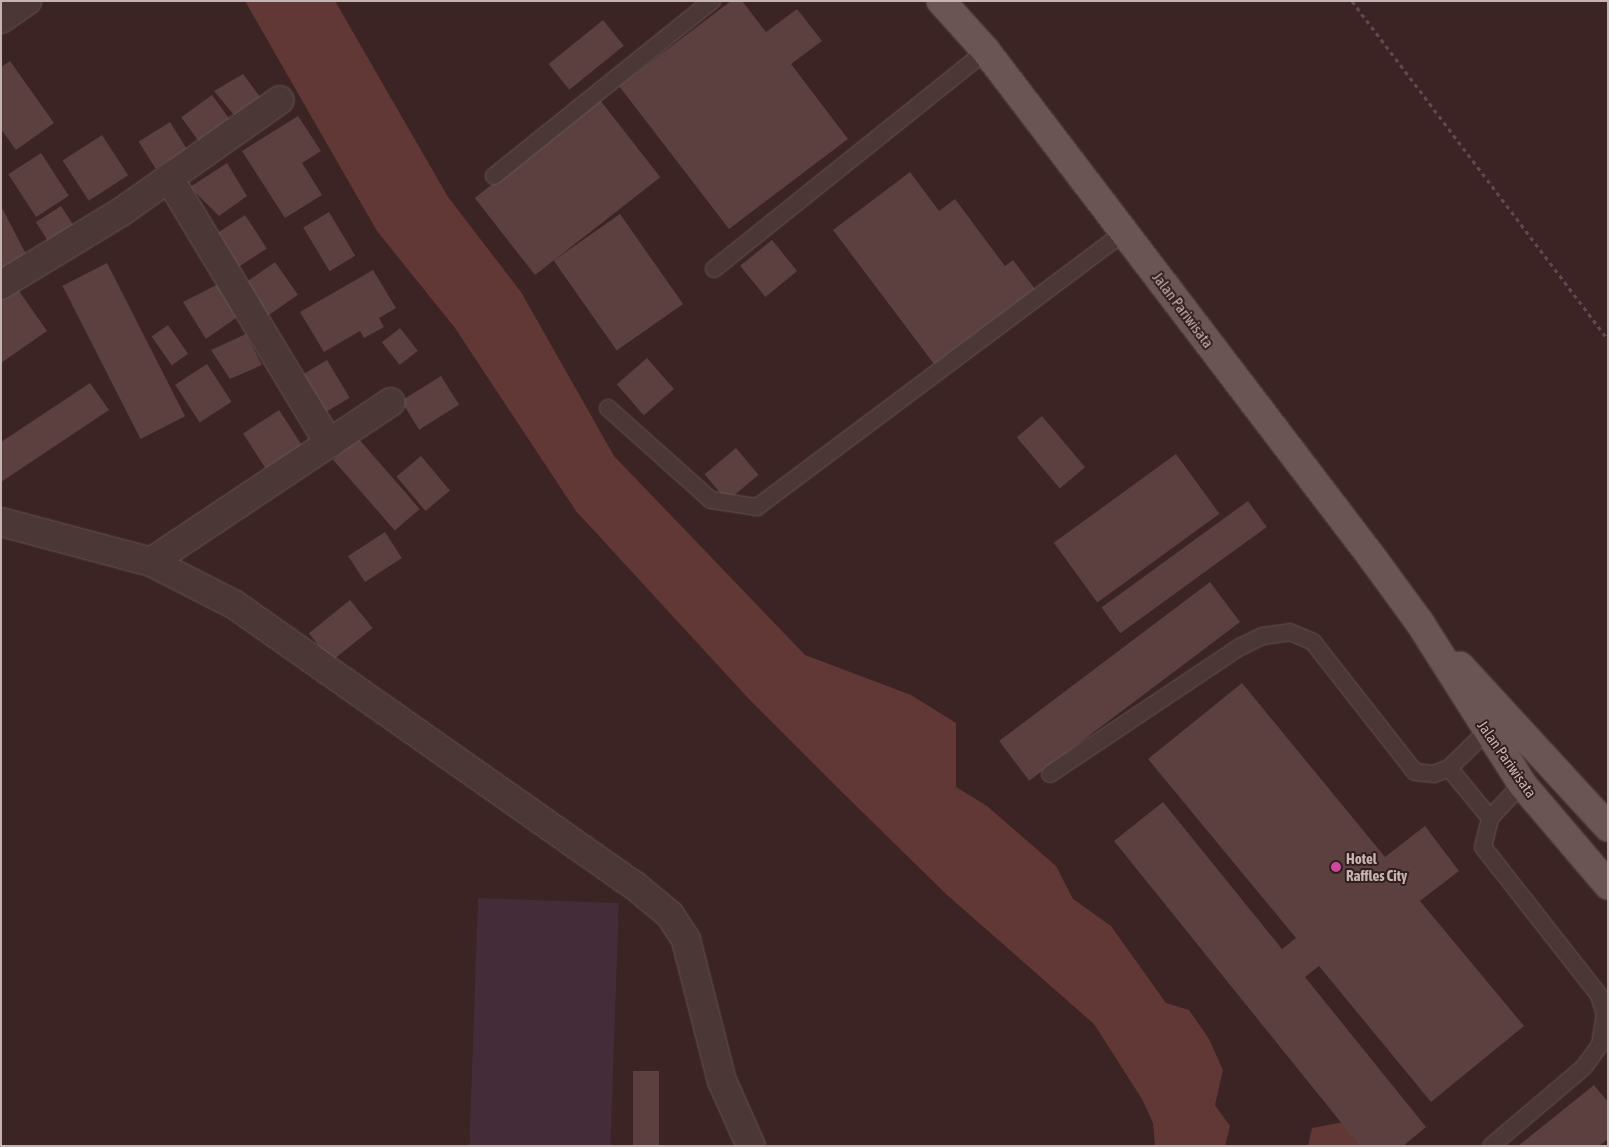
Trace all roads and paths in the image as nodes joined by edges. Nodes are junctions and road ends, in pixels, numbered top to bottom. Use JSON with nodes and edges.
{"nodes":[{"id":1,"x":27,"y":1,"type":"edge"},
{"id":2,"x":712,"y":1,"type":"edge"},
{"id":3,"x":941,"y":1,"type":"edge"},
{"id":4,"x":1352,"y":1,"type":"edge"},
{"id":5,"x":1,"y":19,"type":"edge"},
{"id":6,"x":986,"y":51,"type":"junction"},
{"id":7,"x":280,"y":100,"type":"dead end"},
{"id":8,"x":494,"y":176,"type":"dead end"},
{"id":9,"x":169,"y":178,"type":"junction"},
{"id":10,"x":1124,"y":232,"type":"junction"},
{"id":11,"x":714,"y":269,"type":"dead end"},
{"id":12,"x":1,"y":285,"type":"edge"},
{"id":13,"x":1608,"y":340,"type":"edge"},
{"id":14,"x":391,"y":402,"type":"dead end"},
{"id":15,"x":608,"y":408,"type":"dead end"},
{"id":16,"x":329,"y":443,"type":"junction"},
{"id":17,"x":1,"y":522,"type":"edge"},
{"id":18,"x":150,"y":562,"type":"junction"},
{"id":19,"x":1420,"y":623,"type":"junction"},
{"id":20,"x":1486,"y":732,"type":"junction"},
{"id":21,"x":1449,"y":768,"type":"junction"},
{"id":22,"x":1050,"y":774,"type":"dead end"},
{"id":23,"x":1522,"y":784,"type":"junction"},
{"id":24,"x":1490,"y":818,"type":"junction"},
{"id":25,"x":1608,"y":827,"type":"edge"},
{"id":26,"x":1608,"y":885,"type":"edge"},
{"id":27,"x":751,"y":1146,"type":"edge"},
{"id":28,"x":1491,"y":1146,"type":"edge"}],
"edges":[{"from":1,"to":5,"type":"street"},
{"from":2,"to":8,"type":"lane"},
{"from":3,"to":6,"type":"main road","name":"Jalan Pariwisata"},
{"from":4,"to":13,"type":"path"},
{"from":6,"to":10,"type":"main road","name":"Jalan Pariwisata"},
{"from":6,"to":11,"type":"lane"},
{"from":7,"to":9,"type":"street"},
{"from":9,"to":12,"type":"street"},
{"from":9,"to":16,"type":"street"},
{"from":10,"to":15,"type":"lane"},
{"from":10,"to":19,"type":"main road","name":"Jalan Pariwisata"},
{"from":14,"to":16,"type":"street"},
{"from":16,"to":18,"type":"street"},
{"from":17,"to":18,"type":"street"},
{"from":18,"to":27,"type":"street"},
{"from":19,"to":20,"type":"main road","name":"Jalan Pariwisata"},
{"from":19,"to":25,"type":"main road","name":"Jalan Pariwisata"},
{"from":20,"to":21,"type":"lane"},
{"from":20,"to":23,"type":"main road","name":"Jalan Pariwisata"},
{"from":21,"to":22,"type":"lane"},
{"from":21,"to":24,"type":"lane"},
{"from":23,"to":24,"type":"lane"},
{"from":23,"to":26,"type":"main road","name":"Jalan Pariwisata"},
{"from":24,"to":28,"type":"lane"}]}
